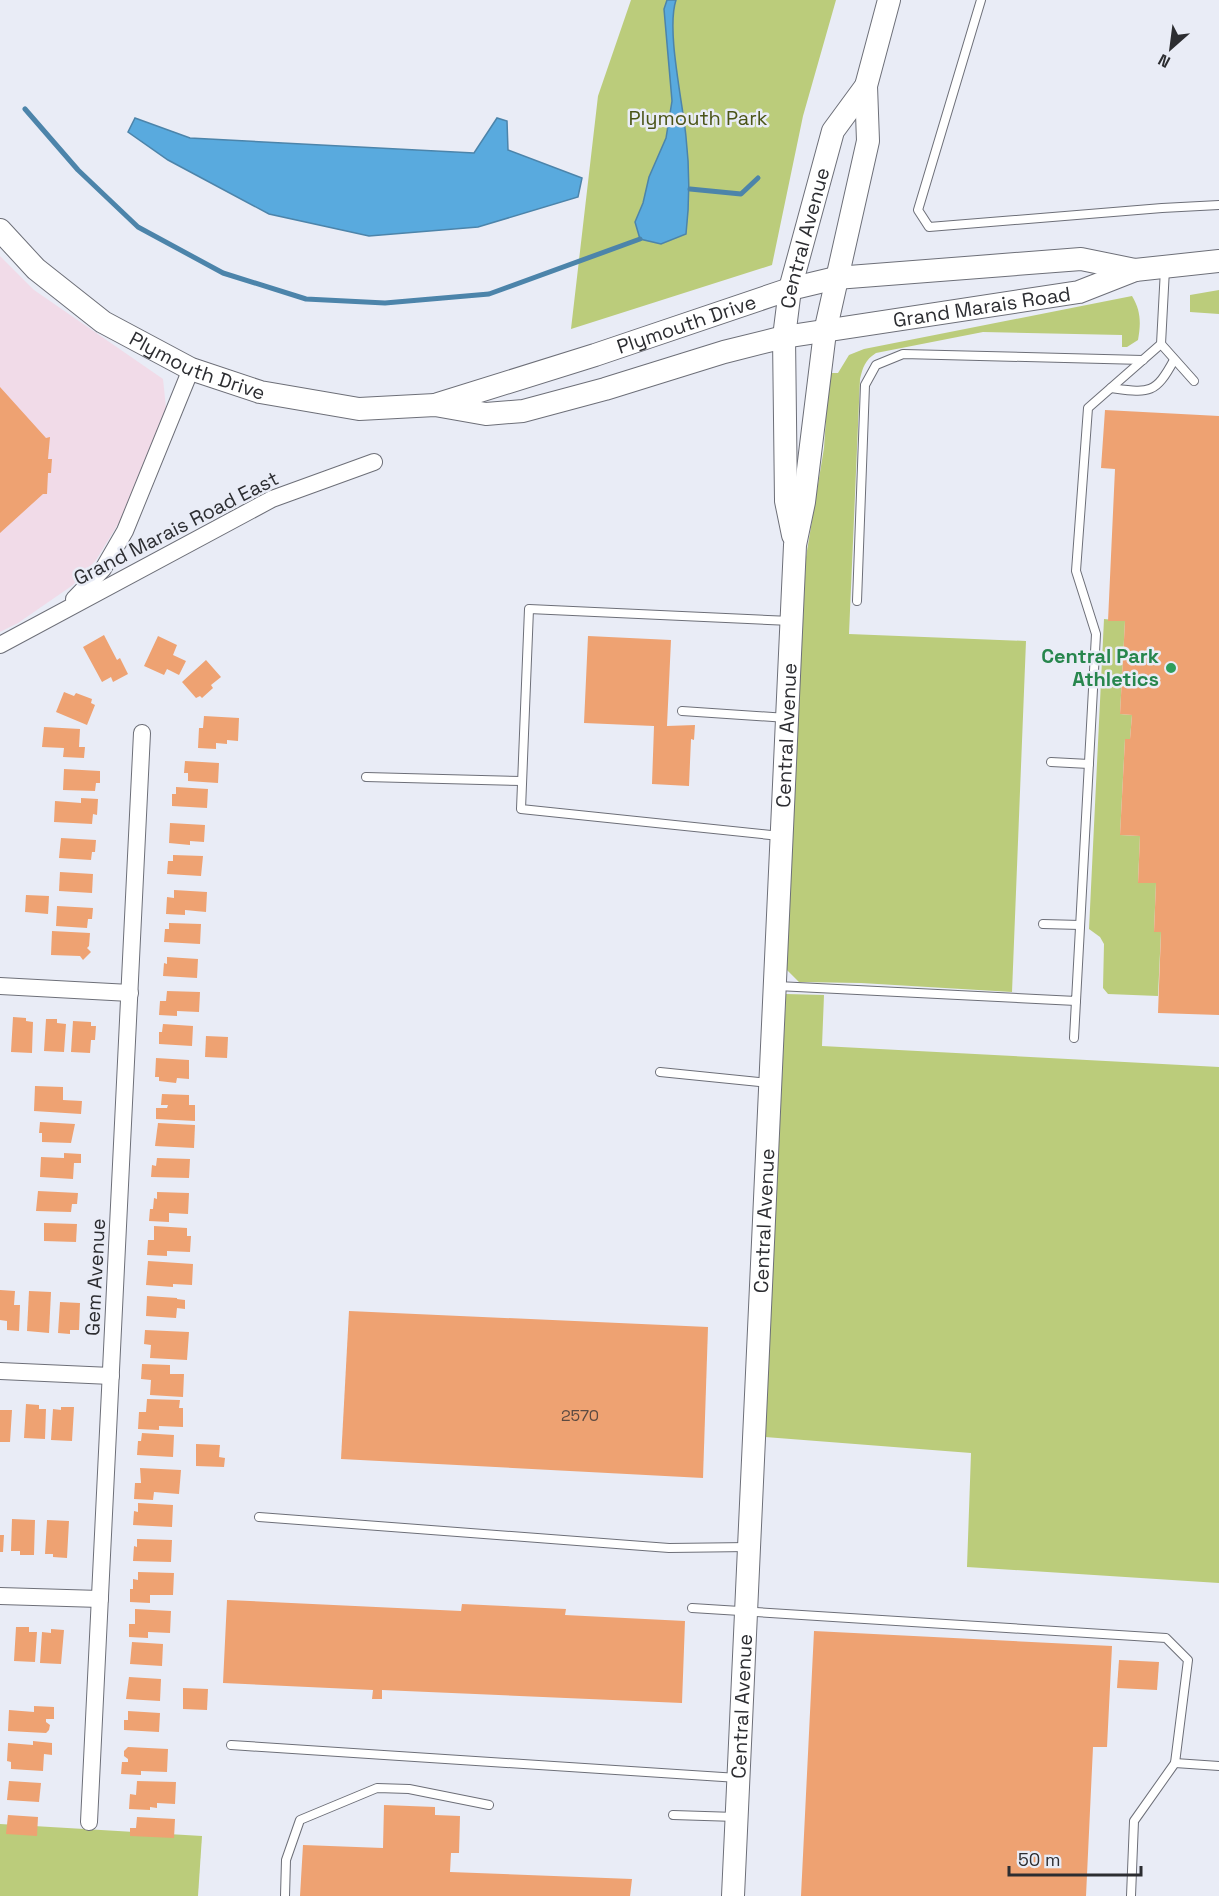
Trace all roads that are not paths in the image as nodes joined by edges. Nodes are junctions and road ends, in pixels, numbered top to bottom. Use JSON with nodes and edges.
{"nodes":[{"id":1,"x":889,"y":0,"type":"edge"},
{"id":2,"x":981,"y":0,"type":"edge"},
{"id":3,"x":866,"y":86,"type":"junction"},
{"id":4,"x":1219,"y":205,"type":"edge"},
{"id":5,"x":0,"y":230,"type":"edge"},
{"id":6,"x":1219,"y":261,"type":"edge"},
{"id":7,"x":1165,"y":266,"type":"junction"},
{"id":8,"x":1135,"y":270,"type":"junction"},
{"id":9,"x":836,"y":278,"type":"junction"},
{"id":10,"x":790,"y":290,"type":"junction"},
{"id":11,"x":825,"y":332,"type":"junction"},
{"id":12,"x":784,"y":337,"type":"junction"},
{"id":13,"x":1161,"y":344,"type":"junction"},
{"id":14,"x":1143,"y":360,"type":"junction"},
{"id":15,"x":1174,"y":360,"type":"junction"},
{"id":16,"x":191,"y":369,"type":"junction"},
{"id":17,"x":1194,"y":381,"type":"dead end"},
{"id":18,"x":1111,"y":388,"type":"junction"},
{"id":19,"x":435,"y":405,"type":"junction"},
{"id":20,"x":374,"y":462,"type":"dead end"},
{"id":21,"x":795,"y":545,"type":"junction"},
{"id":22,"x":857,"y":601,"type":"dead end"},
{"id":23,"x":65,"y":609,"type":"junction"},
{"id":24,"x":792,"y":621,"type":"junction"},
{"id":25,"x":0,"y":645,"type":"edge"},
{"id":26,"x":682,"y":711,"type":"dead end"},
{"id":27,"x":787,"y":718,"type":"junction"},
{"id":28,"x":142,"y":733,"type":"dead end"},
{"id":29,"x":1051,"y":762,"type":"dead end"},
{"id":30,"x":1089,"y":765,"type":"junction"},
{"id":31,"x":366,"y":777,"type":"dead end"},
{"id":32,"x":522,"y":781,"type":"junction"},
{"id":33,"x":782,"y":837,"type":"junction"},
{"id":34,"x":1043,"y":924,"type":"dead end"},
{"id":35,"x":1080,"y":925,"type":"junction"},
{"id":36,"x":0,"y":986,"type":"edge"},
{"id":37,"x":775,"y":986,"type":"junction"},
{"id":38,"x":130,"y":993,"type":"junction"},
{"id":39,"x":1076,"y":1001,"type":"junction"},
{"id":40,"x":1074,"y":1038,"type":"dead end"},
{"id":41,"x":660,"y":1072,"type":"dead end"},
{"id":42,"x":771,"y":1083,"type":"junction"},
{"id":43,"x":0,"y":1371,"type":"edge"},
{"id":44,"x":111,"y":1376,"type":"junction"},
{"id":45,"x":259,"y":1517,"type":"dead end"},
{"id":46,"x":749,"y":1547,"type":"junction"},
{"id":47,"x":0,"y":1596,"type":"edge"},
{"id":48,"x":100,"y":1599,"type":"junction"},
{"id":49,"x":692,"y":1608,"type":"dead end"},
{"id":50,"x":746,"y":1610,"type":"junction"},
{"id":51,"x":231,"y":1745,"type":"dead end"},
{"id":52,"x":1175,"y":1762,"type":"junction"},
{"id":53,"x":1219,"y":1766,"type":"edge"},
{"id":54,"x":739,"y":1778,"type":"junction"},
{"id":55,"x":489,"y":1805,"type":"dead end"},
{"id":56,"x":673,"y":1815,"type":"dead end"},
{"id":57,"x":737,"y":1817,"type":"junction"},
{"id":58,"x":89,"y":1822,"type":"dead end"},
{"id":59,"x":285,"y":1896,"type":"edge"},
{"id":60,"x":733,"y":1896,"type":"edge"},
{"id":61,"x":1131,"y":1896,"type":"edge"}],
"edges":[{"from":1,"to":3,"type":"street","name":"Central Avenue"},
{"from":2,"to":4,"type":"lane"},
{"from":3,"to":9,"type":"street","name":"Central Avenue"},
{"from":3,"to":10,"type":"street","name":"Central Avenue"},
{"from":5,"to":16,"type":"street","name":"Plymouth Drive"},
{"from":6,"to":7,"type":"street","name":"Grand Marais Road"},
{"from":7,"to":8,"type":"street","name":"Grand Marais Road"},
{"from":7,"to":13,"type":"lane"},
{"from":8,"to":9,"type":"street","name":"Grand Marais Road"},
{"from":8,"to":11,"type":"street","name":"Grand Marais Road"},
{"from":9,"to":10,"type":"street","name":"Plymouth Drive"},
{"from":9,"to":11,"type":"street","name":"Central Avenue"},
{"from":10,"to":12,"type":"street","name":"Central Avenue"},
{"from":10,"to":19,"type":"street","name":"Plymouth Drive"},
{"from":11,"to":12,"type":"street","name":"Plymouth Drive"},
{"from":11,"to":21,"type":"street","name":"Central Avenue"},
{"from":12,"to":19,"type":"street","name":"Plymouth Drive"},
{"from":12,"to":21,"type":"street","name":"Central Avenue"},
{"from":13,"to":14,"type":"lane"},
{"from":13,"to":15,"type":"lane"},
{"from":14,"to":18,"type":"lane"},
{"from":14,"to":22,"type":"lane"},
{"from":15,"to":17,"type":"lane"},
{"from":15,"to":18,"type":"lane"},
{"from":16,"to":19,"type":"street","name":"Plymouth Drive"},
{"from":16,"to":23,"type":"street","name":"Grand Marais Road East"},
{"from":18,"to":30,"type":"lane"},
{"from":20,"to":23,"type":"street","name":"Grand Marais Road East"},
{"from":21,"to":24,"type":"street","name":"Central Avenue"},
{"from":23,"to":25,"type":"street","name":"Grand Marais Road East"},
{"from":24,"to":27,"type":"street","name":"Central Avenue"},
{"from":24,"to":32,"type":"lane"},
{"from":26,"to":27,"type":"lane"},
{"from":27,"to":33,"type":"street","name":"Central Avenue"},
{"from":28,"to":38,"type":"street","name":"Gem Avenue"},
{"from":29,"to":30,"type":"lane"},
{"from":30,"to":35,"type":"lane"},
{"from":31,"to":32,"type":"lane"},
{"from":32,"to":33,"type":"lane"},
{"from":33,"to":37,"type":"street","name":"Central Avenue"},
{"from":34,"to":35,"type":"lane"},
{"from":35,"to":39,"type":"lane"},
{"from":36,"to":38,"type":"street"},
{"from":37,"to":39,"type":"lane"},
{"from":37,"to":42,"type":"street","name":"Central Avenue"},
{"from":38,"to":44,"type":"street","name":"Gem Avenue"},
{"from":39,"to":40,"type":"lane"},
{"from":41,"to":42,"type":"lane"},
{"from":42,"to":46,"type":"street","name":"Central Avenue"},
{"from":43,"to":44,"type":"street"},
{"from":44,"to":48,"type":"street","name":"Gem Avenue"},
{"from":45,"to":46,"type":"lane"},
{"from":46,"to":50,"type":"street","name":"Central Avenue"},
{"from":47,"to":48,"type":"street"},
{"from":48,"to":58,"type":"street","name":"Gem Avenue"},
{"from":49,"to":50,"type":"lane"},
{"from":50,"to":52,"type":"lane"},
{"from":50,"to":54,"type":"street","name":"Central Avenue"},
{"from":51,"to":54,"type":"lane"},
{"from":52,"to":53,"type":"lane"},
{"from":52,"to":61,"type":"lane"},
{"from":54,"to":57,"type":"street","name":"Central Avenue"},
{"from":55,"to":59,"type":"lane"},
{"from":56,"to":57,"type":"lane"},
{"from":57,"to":60,"type":"street","name":"Central Avenue"}]}
